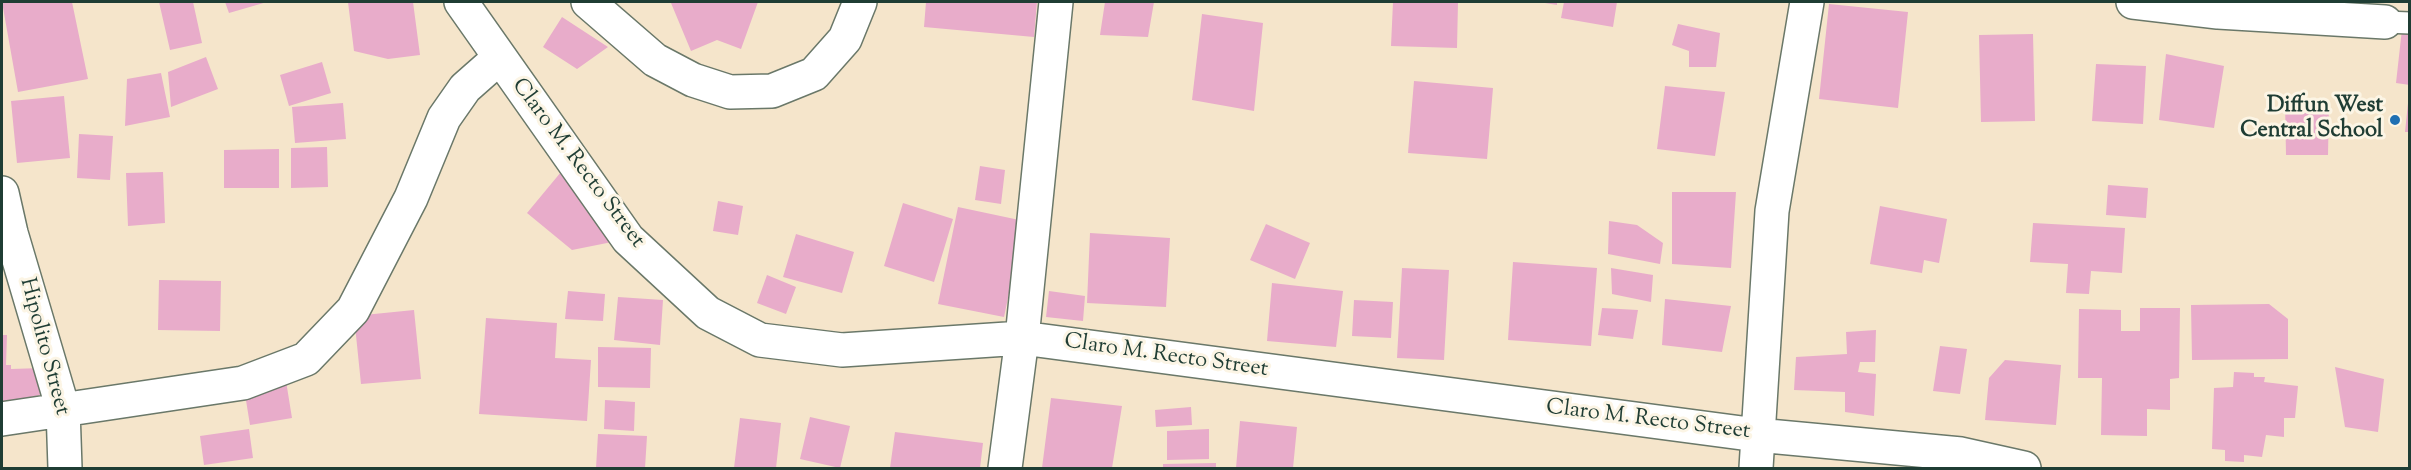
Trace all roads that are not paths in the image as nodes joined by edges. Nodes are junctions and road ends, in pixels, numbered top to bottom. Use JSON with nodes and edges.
{"nodes":[{"id":1,"x":461,"y":2,"type":"edge"},
{"id":2,"x":588,"y":2,"type":"edge"},
{"id":3,"x":860,"y":2,"type":"edge"},
{"id":4,"x":1056,"y":2,"type":"edge"},
{"id":5,"x":1806,"y":2,"type":"edge"},
{"id":6,"x":2133,"y":2,"type":"edge"},
{"id":7,"x":2397,"y":22,"type":"edge"},
{"id":8,"x":499,"y":58,"type":"junction"},
{"id":9,"x":2,"y":193,"type":"edge"},
{"id":10,"x":1022,"y":338,"type":"junction"},
{"id":11,"x":63,"y":410,"type":"junction"},
{"id":12,"x":2,"y":419,"type":"edge"},
{"id":13,"x":1757,"y":435,"type":"junction"},
{"id":14,"x":65,"y":468,"type":"edge"},
{"id":15,"x":1005,"y":468,"type":"edge"},
{"id":16,"x":1756,"y":468,"type":"edge"},
{"id":17,"x":2024,"y":468,"type":"edge"}],
"edges":[{"from":1,"to":8,"type":"street","name":"Claro M. Recto Street"},
{"from":2,"to":3,"type":"street"},
{"from":4,"to":10,"type":"street"},
{"from":5,"to":13,"type":"street"},
{"from":6,"to":7,"type":"street"},
{"from":8,"to":10,"type":"street","name":"Claro M. Recto Street"},
{"from":8,"to":11,"type":"street"},
{"from":9,"to":11,"type":"street","name":"Hipolito Street"},
{"from":10,"to":13,"type":"street","name":"Claro M. Recto Street"},
{"from":10,"to":15,"type":"street"},
{"from":11,"to":12,"type":"street"},
{"from":11,"to":14,"type":"street","name":"Hipolito Street"},
{"from":13,"to":16,"type":"street"},
{"from":13,"to":17,"type":"street","name":"Claro M. Recto Street"}]}
